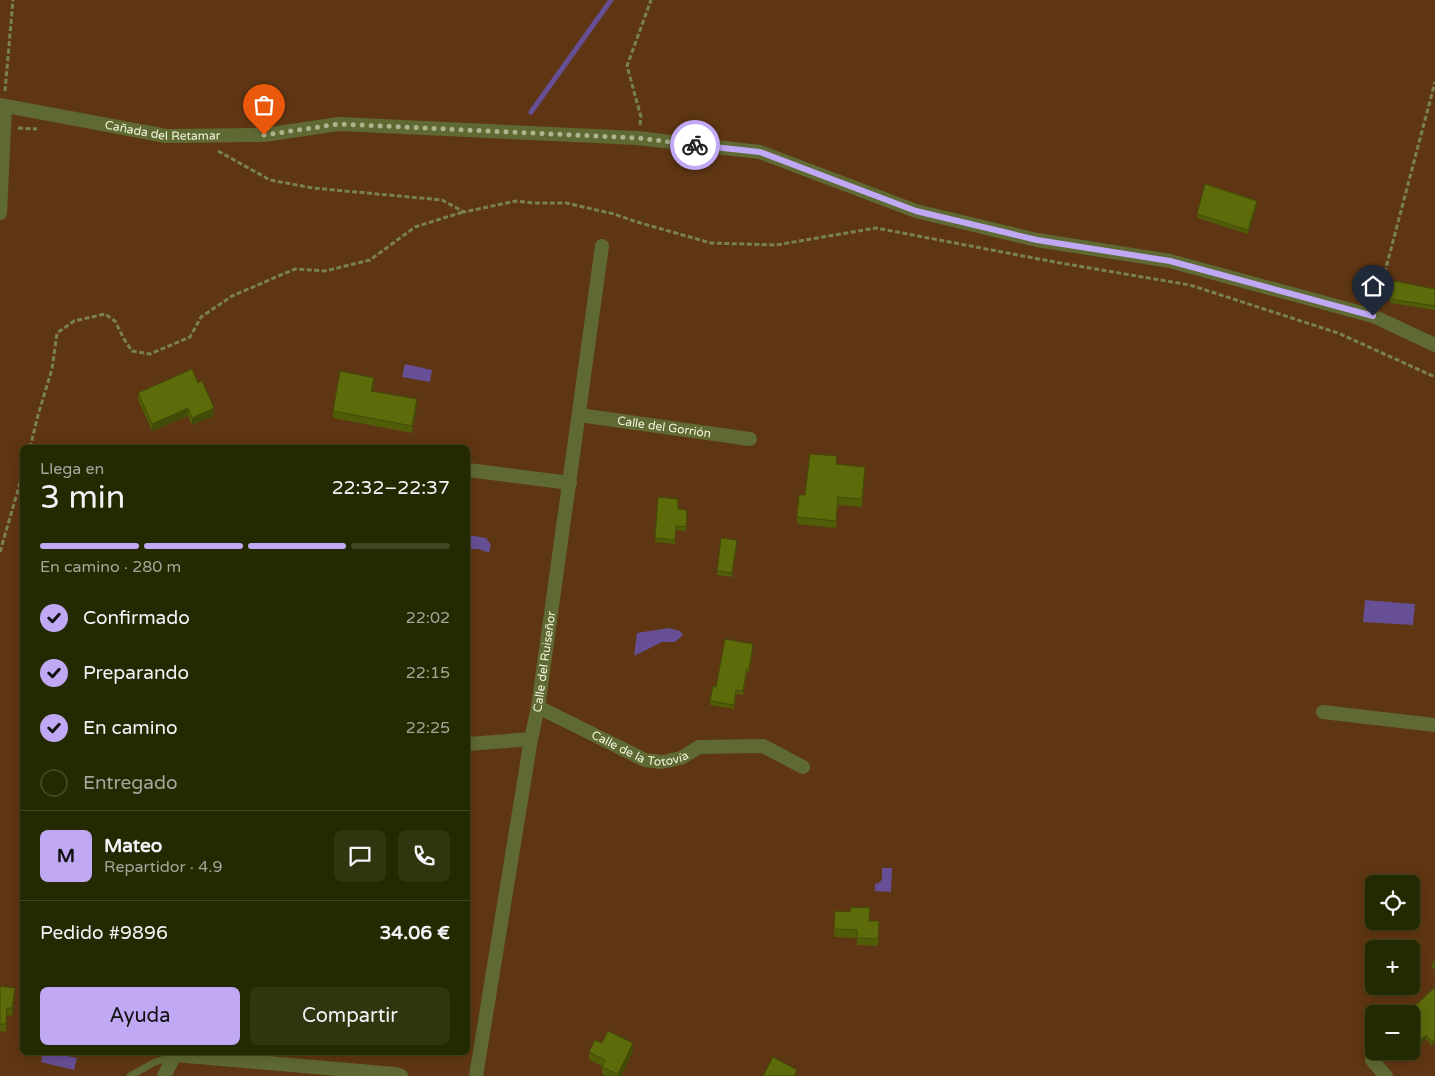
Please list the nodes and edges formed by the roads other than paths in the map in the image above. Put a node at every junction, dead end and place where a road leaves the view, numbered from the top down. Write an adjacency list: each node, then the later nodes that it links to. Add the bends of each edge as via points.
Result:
1 (2, 106): 2 (street); 4 (street, Cañada del Retamar, via 166,136 264,135 339,124 638,138 760,152 916,211 1037,240 1170,261 1373,316)
2 (0, 213)
3 (602, 246): 5 (street, Calle del Ruiseñor)
4 (1435, 345)
5 (578, 415): 6 (street, Calle del Gorrión); 8 (street, Calle del Ruiseñor)
6 (750, 439)
7 (470, 470): 8 (street)
8 (570, 483): 9 (street, Calle del Ruiseñor)
9 (538, 707): 12 (street, Calle del Ruiseñor); 14 (street, Calle de la Totovía, via 645,760 662,762 681,758 699,747 762,746)
10 (1323, 712): 11 (street)
11 (1435, 725)
12 (531, 740): 13 (street); 20 (street, Calle del Ruiseñor)
13 (470, 744)
14 (803, 767)
15 (175, 1055): 17 (lane, via 153,1062); 18 (street); 19 (street)
16 (1372, 1060): 21 (street)
17 (130, 1076)
18 (164, 1076)
19 (401, 1076)
20 (476, 1076)
21 (1386, 1076)

